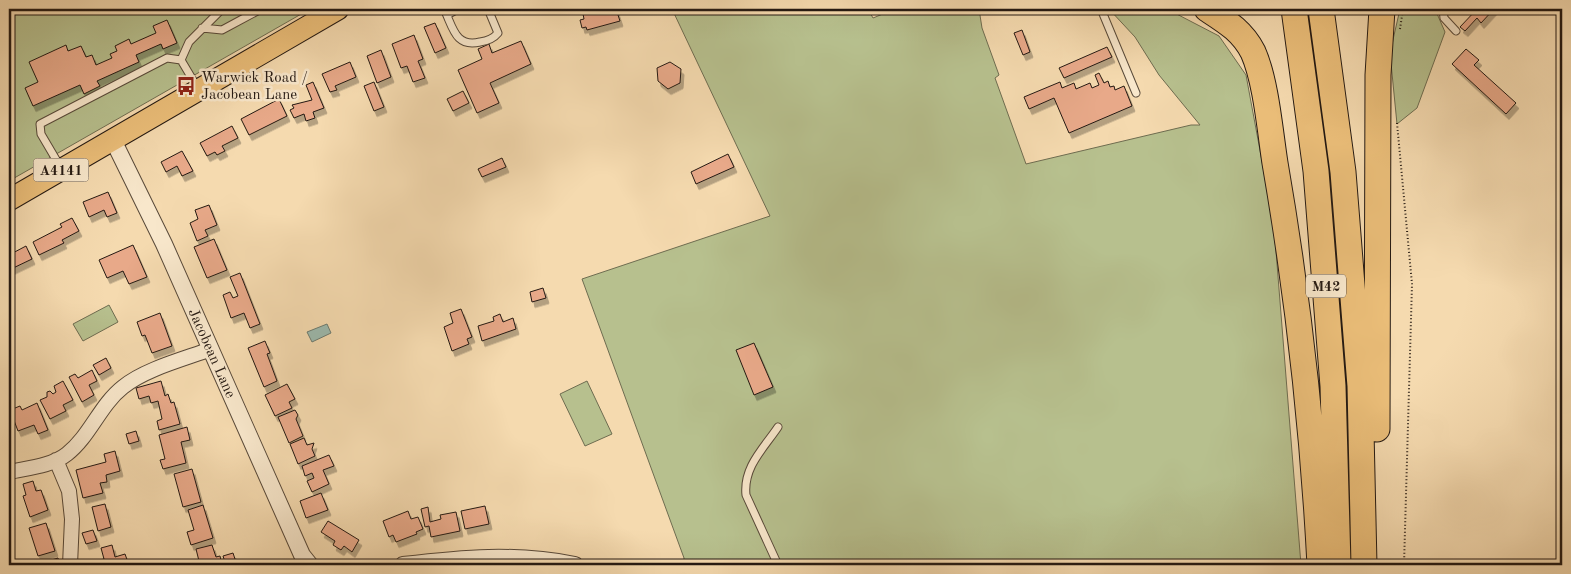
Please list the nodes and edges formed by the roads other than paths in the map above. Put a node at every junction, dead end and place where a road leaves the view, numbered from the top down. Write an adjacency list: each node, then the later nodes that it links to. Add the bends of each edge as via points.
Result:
1 (222, 9): 13 (lane)
2 (261, 9): 13 (lane, via 222,30)
3 (338, 9): 16 (main road, A4141)
4 (458, 9): 12 (lane)
5 (488, 9): 12 (lane, via 498,33 483,42 470,44 459,40)
6 (1101, 9): 17 (lane)
7 (1207, 9): 30 (highway, via 1244,36 1260,76 1280,192 1306,382)
8 (1294, 9): 31 (highway, M42, via 1317,181 1334,386)
9 (1321, 9): 32 (highway, M42, via 1343,172 1358,357)
10 (1382, 9): 33 (highway, via 1378,76)
11 (1442, 9): 14 (lane, via 1444,18)
12 (445, 12)
13 (202, 28): 15 (lane, via 189,42)
14 (1456, 32)
15 (181, 60): 16 (lane); 19 (lane, via 168,58 40,124 41,134)
16 (199, 90): 18 (main road, A4141)
17 (1136, 93)
18 (113, 140): 19 (main road, A4141); 21 (street, Jacobean Lane)
19 (62, 170): 20 (main road, A4141)
20 (9, 200)
21 (211, 349): 23 (street, via 136,378 124,386 110,398 67,454); 26 (street, Jacobean Lane, via 302,555)
22 (778, 427): 29 (lane, via 751,464 745,485 746,494)
23 (56, 460): 24 (street); 25 (street, via 69,492 72,519)
24 (9, 472)
25 (70, 565)
26 (310, 565)
27 (403, 565): 28 (street, via 474,557 540,558)
28 (574, 565)
29 (778, 565)
30 (1320, 565)
31 (1338, 565)
32 (1364, 565)
33 (1378, 565)

